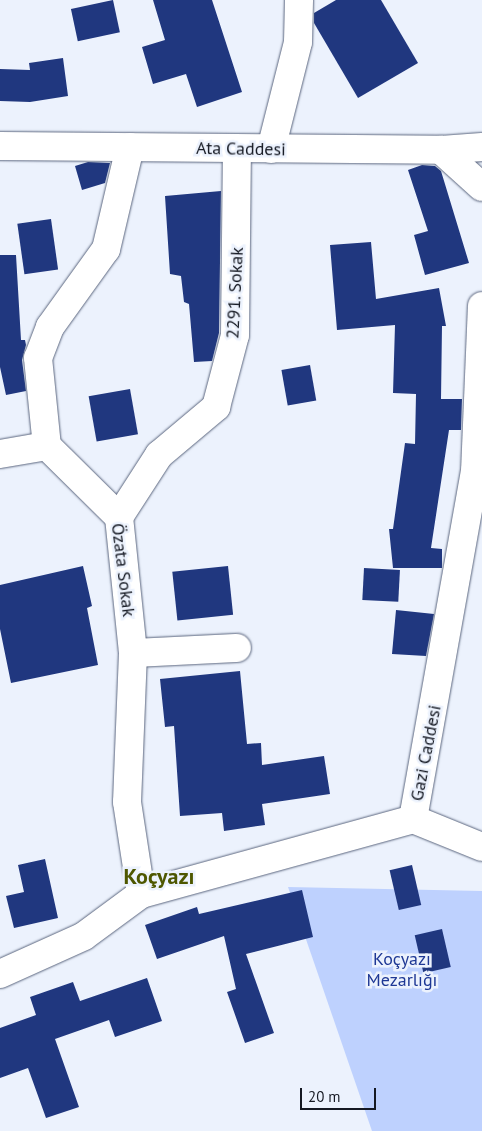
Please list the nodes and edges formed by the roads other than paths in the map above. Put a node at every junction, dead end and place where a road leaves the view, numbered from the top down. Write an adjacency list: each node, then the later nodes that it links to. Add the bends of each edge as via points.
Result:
1 (299, 0): 6 (street, via 298,42)
2 (0, 146): 3 (street, Ata Caddesi)
3 (130, 147): 5 (street, Ata Caddesi); 10 (street, via 106,249 50,327 38,358)
4 (482, 147): 7 (street, Ata Caddesi)
5 (237, 149): 6 (street, Ata Caddesi); 12 (street, 2291. Sokak, via 235,335 216,408 159,456)
6 (271, 149): 7 (street, Ata Caddesi)
7 (441, 150): 8 (street)
8 (482, 187)
9 (482, 306): 15 (street, Gazi Caddesi, via 476,472)
10 (47, 446): 11 (street); 12 (street, Özata Sokak)
11 (0, 454)
12 (119, 518): 14 (street, Özata Sokak)
13 (237, 648): 14 (street)
14 (133, 653): 17 (street, Özata Sokak, via 127,802)
15 (413, 819): 16 (street); 17 (street, Gazi Caddesi)
16 (482, 847)
17 (141, 894): 18 (street, Gazi Caddesi, via 84,936)
18 (0, 974)

